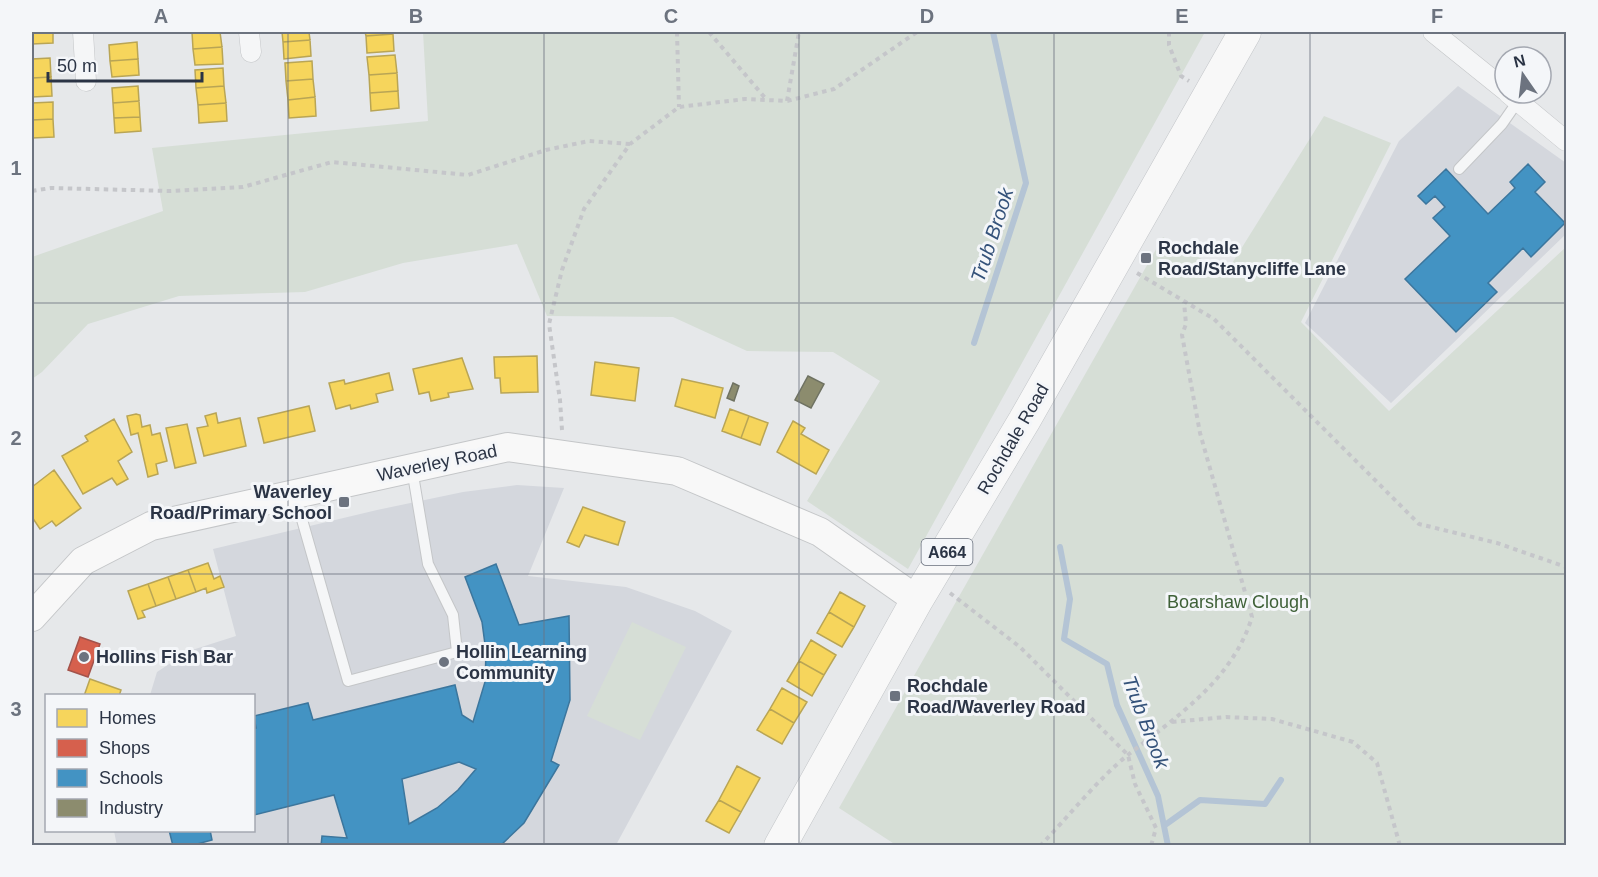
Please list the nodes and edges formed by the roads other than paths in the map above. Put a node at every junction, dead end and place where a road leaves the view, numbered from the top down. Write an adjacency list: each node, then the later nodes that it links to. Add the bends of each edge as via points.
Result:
1 (83, 32): 6 (street)
2 (249, 32): 5 (street)
3 (1245, 32): 14 (main road, Rochdale Road / A664)
4 (1433, 32): 7 (street)
5 (251, 52)
6 (86, 81)
7 (1493, 81)
8 (1507, 105): 11 (lane, via 1502,124)
9 (1522, 105): 10 (street)
10 (1566, 141)
11 (1459, 169)
12 (412, 468): 13 (street, Waverley Road); 13 (lane, via 428,564 453,615 457,652 348,681); 14 (street, Waverley Road, via 508,447 677,471 819,532)
13 (295, 494): 15 (street, Waverley Road, via 151,526 84,561)
14 (925, 589): 16 (main road, Rochdale Road / A664)
15 (32, 616)
16 (780, 846)

